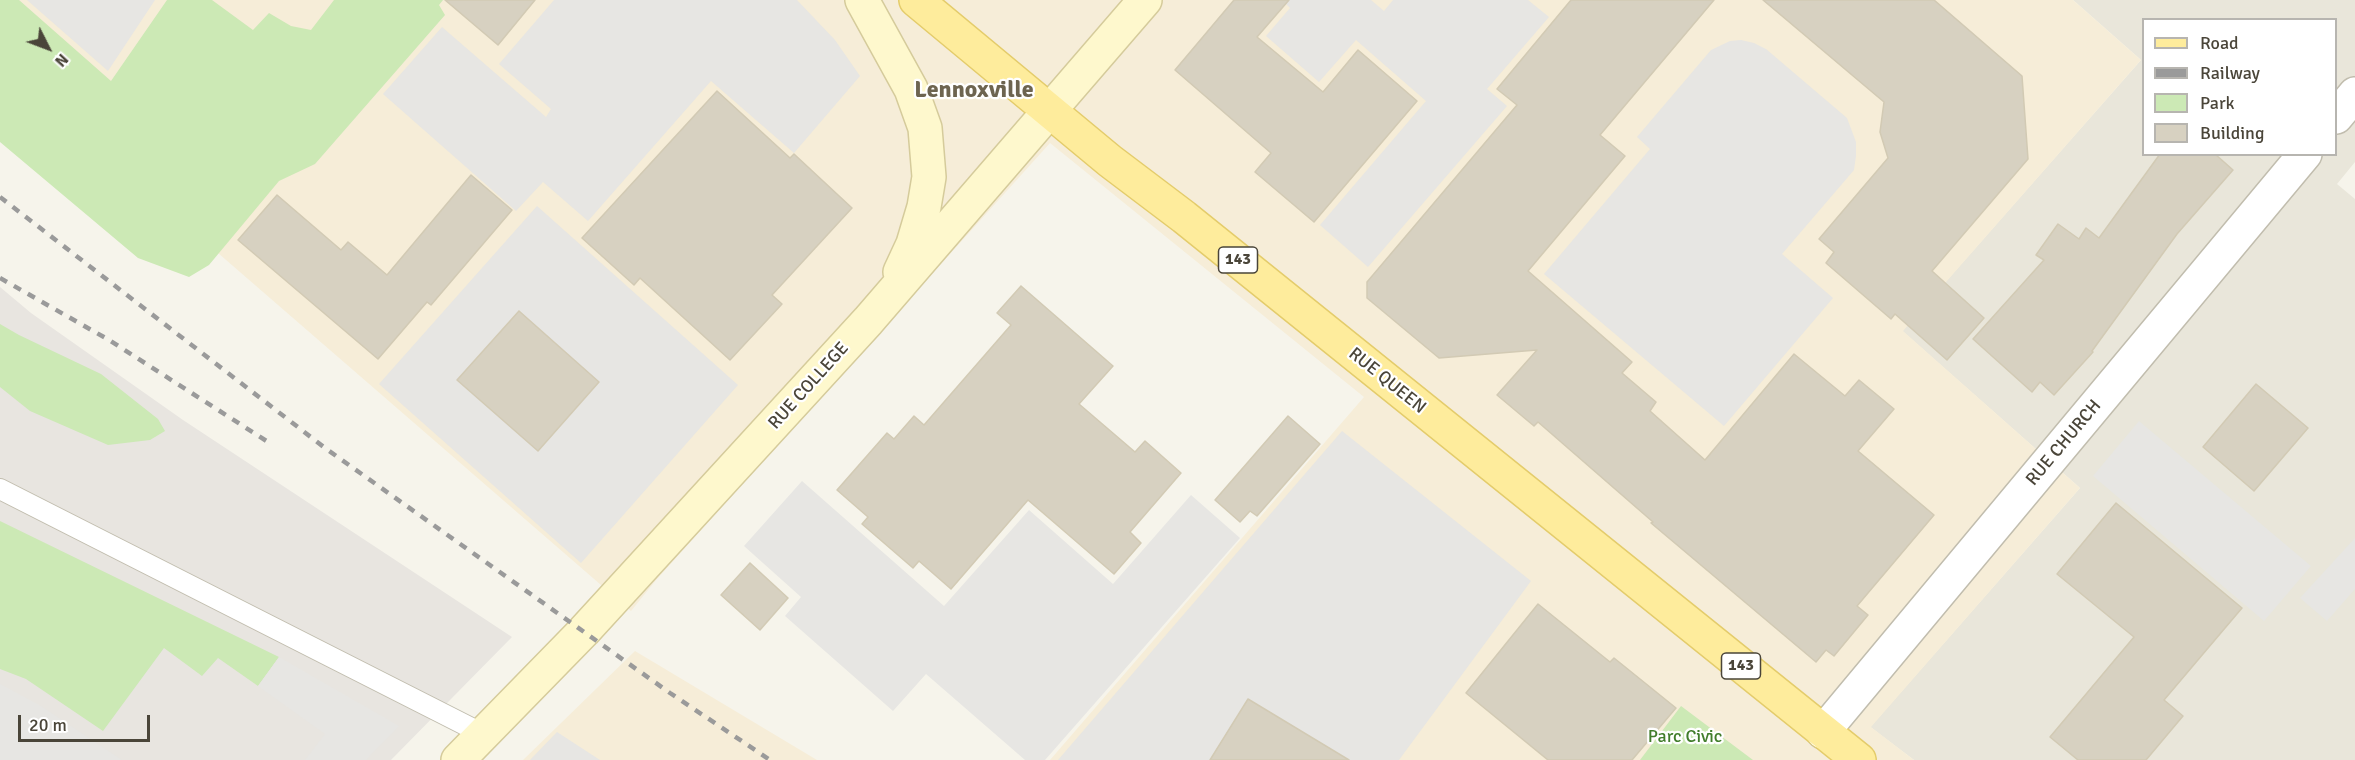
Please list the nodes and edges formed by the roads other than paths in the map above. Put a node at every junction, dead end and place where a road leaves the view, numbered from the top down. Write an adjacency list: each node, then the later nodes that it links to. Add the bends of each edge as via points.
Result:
1 (862, 0): 8 (main road, via 911,89 925,128 929,177 913,244)
2 (916, 0): 5 (main road, RUE QUEEN / 143)
3 (1145, 0): 5 (main road, RUE COLLEGE)
4 (2355, 94): 6 (street)
5 (1048, 110): 8 (main road, RUE COLLEGE); 10 (main road, RUE QUEEN / 143)
6 (2337, 116)
7 (2303, 156): 10 (street, RUE CHURCH)
8 (886, 301): 11 (main road, RUE COLLEGE, via 584,631)
9 (0, 489): 11 (lane)
10 (1823, 732): 13 (main road, RUE QUEEN / 143)
11 (483, 734): 12 (main road, RUE COLLEGE)
12 (458, 760)
13 (1859, 760)

